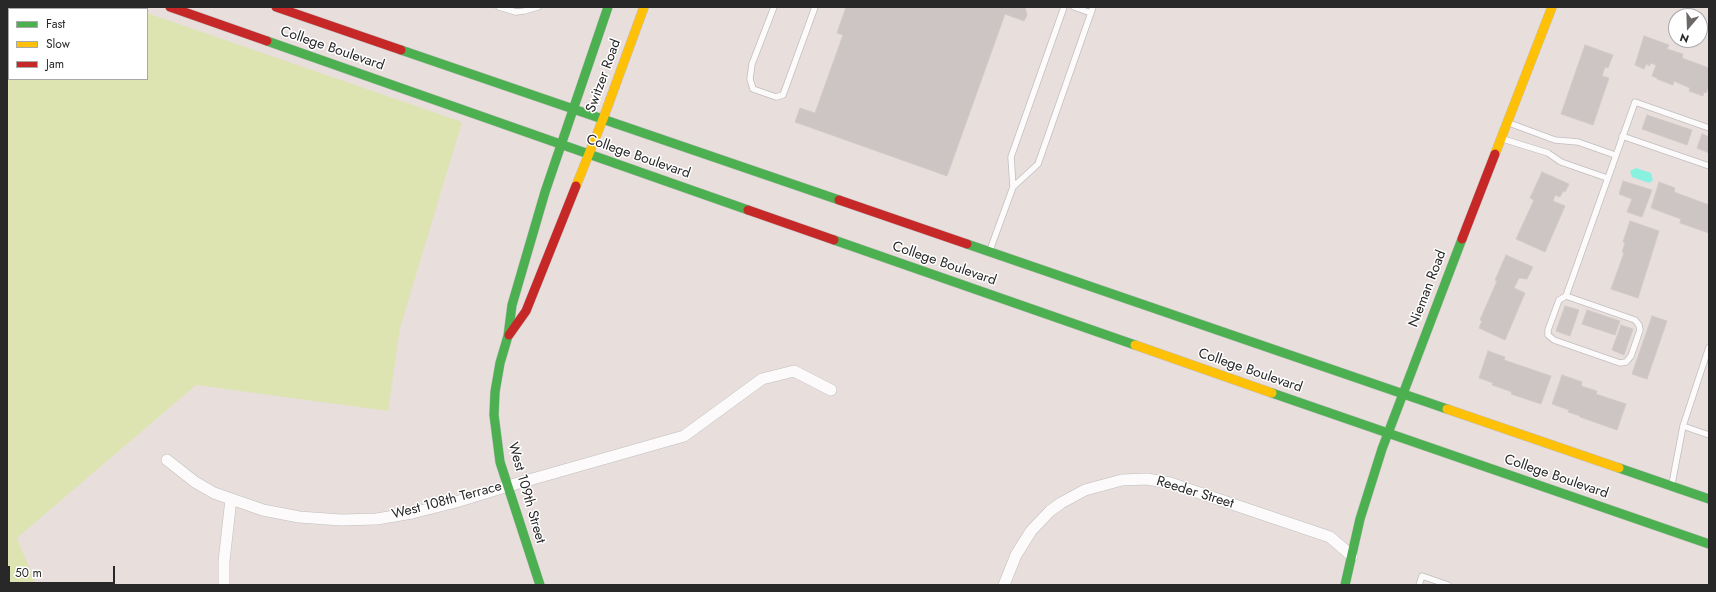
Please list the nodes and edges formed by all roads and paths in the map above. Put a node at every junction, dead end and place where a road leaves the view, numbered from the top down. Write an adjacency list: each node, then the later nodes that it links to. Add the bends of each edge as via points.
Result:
1 (170, 7): 19 (main road, College Boulevard)
2 (276, 7): 13 (main road, College Boulevard)
3 (499, 7): 4 (lane, via 524,12)
4 (538, 7)
5 (608, 7): 13 (main road, Switzer Road)
6 (644, 7): 14 (main road, Switzer Road)
7 (774, 7): 8 (lane, via 752,64 750,79 753,89 776,97 783,95)
8 (815, 7)
9 (1064, 7): 24 (lane, via 1011,157)
10 (1074, 7): 12 (lane)
11 (1552, 7): 15 (main road, Nieman Road)
12 (1092, 10): 24 (lane, via 1038,164)
13 (573, 109): 14 (main road, College Boulevard); 19 (main road, Switzer Road)
14 (603, 119): 20 (main road, Switzer Road); 26 (main road, College Boulevard)
15 (1507, 122): 18 (main road, Nieman Road); 21 (lane, via 1555,140 1578,142)
16 (1709, 128): 17 (lane, via 1635,102)
17 (1622, 136): 21 (lane); 22 (lane)
18 (1501, 138): 23 (lane, via 1548,153 1561,162); 32 (main road, Nieman Road)
19 (561, 145): 20 (main road, College Boulevard); 25 (main road, West 109th Street)
20 (589, 155): 25 (main road, West 109th Street); 34 (main road, College Boulevard)
21 (1615, 155): 23 (lane)
22 (1709, 166)
23 (1607, 178): 27 (lane)
24 (1013, 187): 26 (lane)
25 (544, 237): 28 (main road, West 109th Street, via 512,305); 28 (main road, West 109th Street, via 526,311)
26 (989, 252): 32 (main road, College Boulevard)
27 (1566, 296): 27 (lane, via 1635,320 1639,324 1638,337 1626,362 1620,363 1554,340 1548,335 1559,300)
28 (508, 336): 37 (main road, West 109th Street, via 500,363 494,415 497,446)
29 (1709, 347): 30 (lane)
30 (1706, 363): 33 (lane)
31 (832, 390): 37 (street, West 108th Terrace, via 794,371 762,379 684,436)
32 (1402, 394): 34 (main road, Nieman Road); 38 (main road, College Boulevard)
33 (1683, 426): 35 (lane); 38 (lane)
34 (1388, 434): 41 (main road, College Boulevard); 42 (main road, Nieman Road, via 1360,519)
35 (1709, 435)
36 (167, 460): 39 (street, West 108th Terrace, via 195,482)
37 (508, 486): 39 (street, West 108th Terrace, via 412,513 370,519 299,517 263,510); 44 (main road, West 109th Street)
38 (1672, 486): 40 (main road, College Boulevard)
39 (231, 499): 43 (street)
40 (1709, 499)
41 (1709, 544)
42 (1352, 556): 45 (street, Reeder Street, via 1330,537 1170,483 1147,479 1122,480 1085,490 1050,511 1031,531 1016,555); 46 (main road, Nieman Road)
43 (224, 585)
44 (540, 585)
45 (1004, 585)
46 (1345, 585)
47 (1419, 585): 48 (lane, via 1422,576)
48 (1448, 585)

